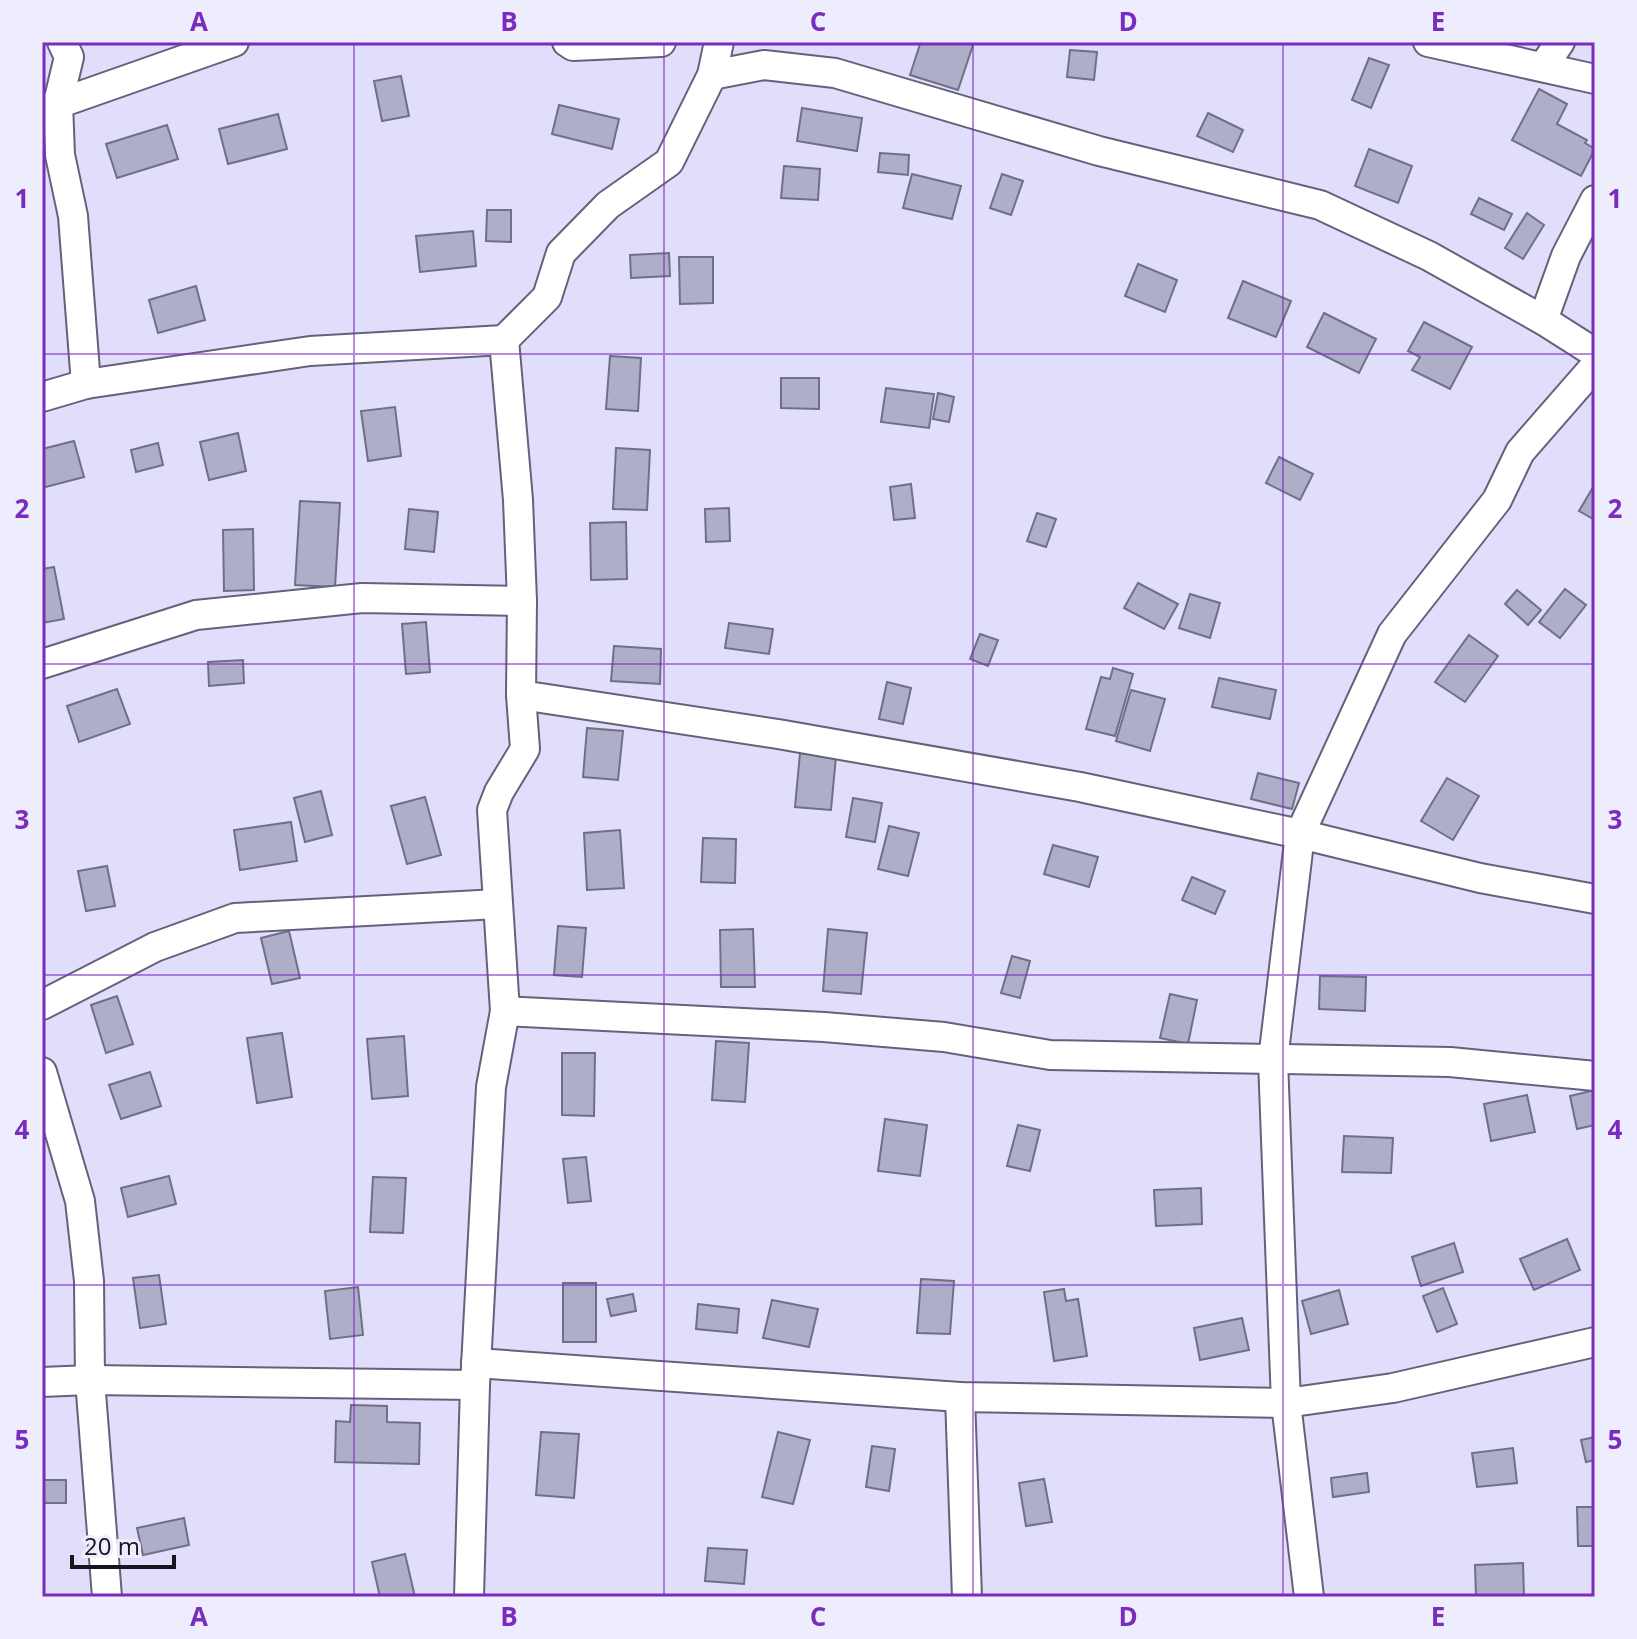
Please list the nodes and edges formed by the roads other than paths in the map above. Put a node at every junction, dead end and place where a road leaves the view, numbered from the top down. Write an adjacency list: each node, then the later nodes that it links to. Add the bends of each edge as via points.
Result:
1 (62, 42): 11 (street, via 69,57)
2 (234, 42): 11 (street)
3 (567, 42): 4 (street)
4 (661, 42)
5 (719, 42): 9 (street)
6 (1428, 42): 8 (street)
7 (1560, 42): 8 (street)
8 (1543, 67): 10 (street)
9 (712, 75): 13 (street, via 764,65 835,73 1099,151 1320,205 1429,256); 14 (street, via 669,162 608,205 561,253 547,297)
10 (1595, 79)
11 (50, 106): 17 (street, via 73,216)
12 (1595, 200): 13 (street, via 1566,256)
13 (1543, 320): 15 (street)
14 (504, 340): 17 (street, via 310,351); 19 (street)
15 (1595, 353)
16 (1595, 366): 22 (street, via 1520,452 1497,500 1392,634)
17 (86, 384): 18 (street)
18 (42, 397)
19 (522, 601): 20 (street, via 362,598 196,615); 21 (street)
20 (42, 664)
21 (521, 695): 22 (street, via 1065,784); 24 (street, via 525,749 492,810)
22 (1300, 834): 23 (street, via 1480,878); 27 (street)
23 (1595, 899)
24 (498, 904): 25 (street, via 235,918 155,947); 26 (street)
25 (42, 1005)
26 (505, 1011): 27 (street, via 839,1028 944,1037 1050,1055); 31 (street, via 491,1087)
27 (1273, 1060): 29 (street, via 1450,1062); 35 (street)
28 (42, 1072): 32 (street, via 80,1201 89,1281)
29 (1595, 1076)
30 (1595, 1342): 35 (street, via 1393,1388)
31 (475, 1374): 32 (street); 34 (street); 37 (street)
32 (90, 1380): 33 (street); 36 (street)
33 (42, 1382)
34 (960, 1397): 35 (street); 38 (street)
35 (1286, 1403): 39 (street)
36 (107, 1597)
37 (469, 1597)
38 (967, 1597)
39 (1309, 1597)

